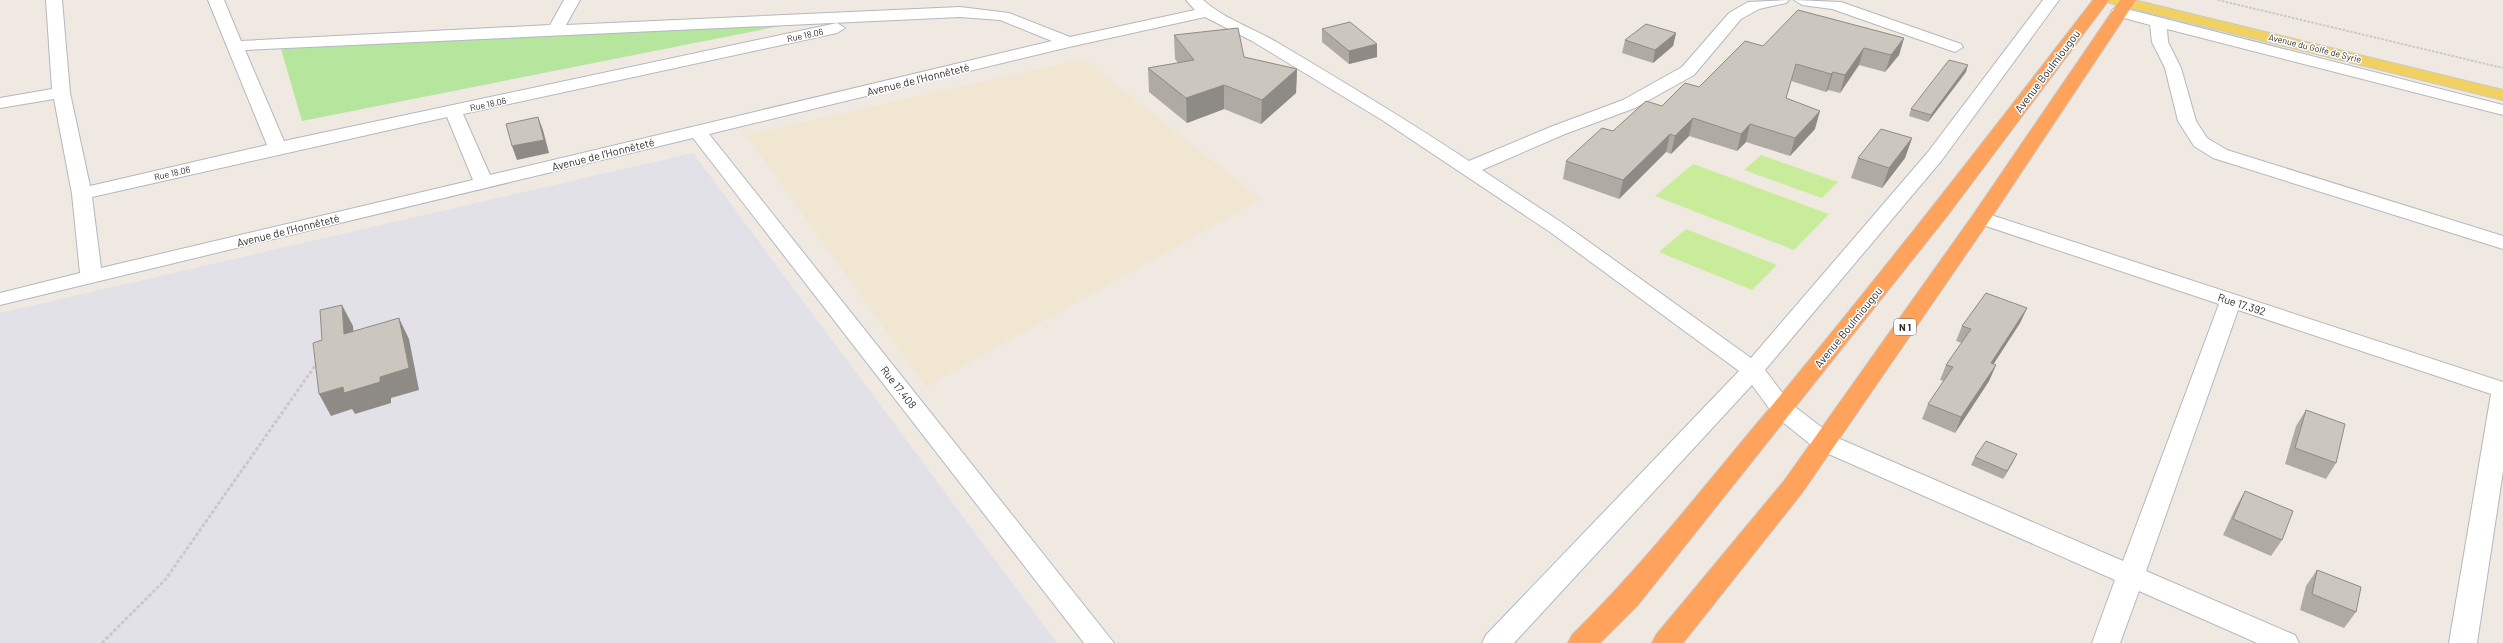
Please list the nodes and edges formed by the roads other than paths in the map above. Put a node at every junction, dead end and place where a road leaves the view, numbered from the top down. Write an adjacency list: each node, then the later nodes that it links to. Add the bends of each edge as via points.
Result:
1 (54, 0): 19 (street)
2 (216, 0): 15 (street)
3 (572, 0): 13 (street)
4 (1781, 0): 26 (street, via 1754,5 1736,16 1688,71 1629,104 1516,147)
5 (1802, 0): 16 (street, via 1835,6)
6 (2051, 0): 34 (street, via 1935,156)
7 (2101, 0): 36 (highway, Avenue Boulmiougou, via 1941,211)
8 (2157, 0): 17 (main road, Avenue du Golfe de Syrie)
9 (2122, 4): 12 (street); 17 (main road, Avenue du Golfe de Syrie); 29 (highway, N 1)
10 (1200, 6): 14 (street, Avenue de l'Honnêteté); 26 (street, via 1381,112)
11 (895, 15): 13 (street); 14 (street, via 981,12 1003,16); 23 (street, Rue 18.06)
12 (2158, 22): 22 (street); 30 (street, via 2160,42 2173,68 2187,121 2200,142 2220,154)
13 (555, 30): 15 (street)
14 (1069, 42): 24 (street, Avenue de l'Honnêteté)
15 (236, 46): 25 (street)
16 (1955, 47)
17 (2421, 70): 18 (main road, Avenue du Golfe de Syrie); 20 (main road, Avenue du Golfe de Syrie)
18 (2503, 84)
19 (61, 93): 21 (street); 28 (street)
20 (2503, 95)
21 (0, 103)
22 (2503, 110)
23 (453, 111): 25 (street, Rue 18.06); 27 (street)
24 (698, 132): 27 (street, Avenue de l'Honnêteté); 39 (street, Rue 17.408)
25 (278, 148): 28 (street, Rue 18.06)
26 (1467, 169): 34 (street, via 1557,228)
27 (484, 183): 31 (street, Avenue de l'Honnêteté)
28 (82, 194): 31 (street)
29 (1981, 218): 33 (street, Rue 17.392); 37 (highway, N 1)
30 (2503, 243)
31 (91, 277): 32 (street, Avenue de l'Honnêteté)
32 (0, 299)
33 (2231, 300): 35 (street, Rue 17.392); 38 (street)
34 (1753, 370): 36 (street); 40 (street)
35 (2503, 391): 45 (street)
36 (1782, 409): 37 (street); 41 (highway, Avenue Boulmiougou, via 1628,597)
37 (1824, 442): 38 (street); 42 (highway, N 1, via 1793,487)
38 (2131, 575): 43 (street); 44 (street)
39 (1100, 643)
40 (1496, 643)
41 (1582, 643)
42 (1666, 643)
43 (2106, 643)
44 (2285, 643)
45 (2463, 643)

